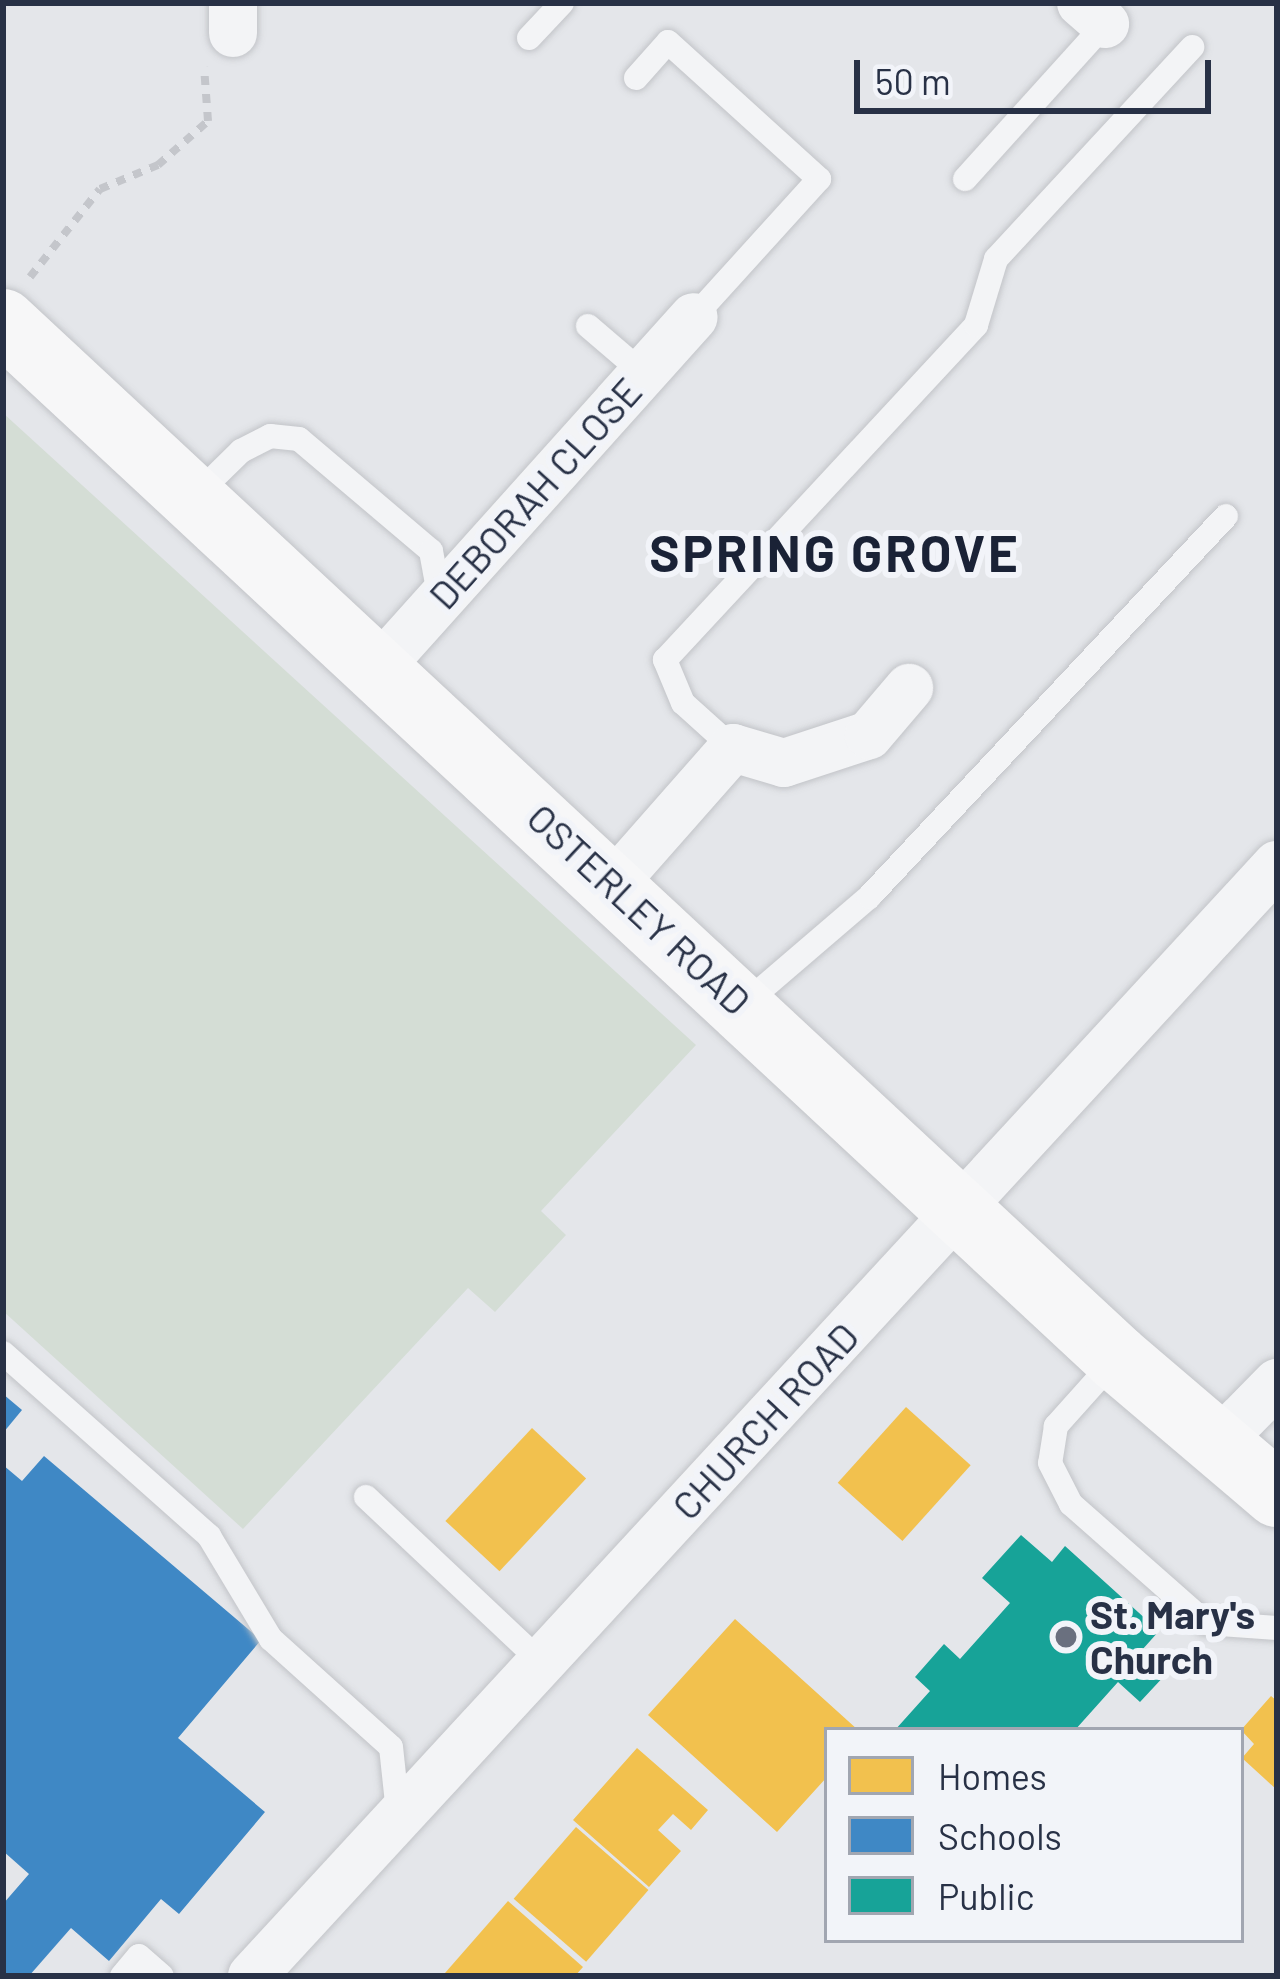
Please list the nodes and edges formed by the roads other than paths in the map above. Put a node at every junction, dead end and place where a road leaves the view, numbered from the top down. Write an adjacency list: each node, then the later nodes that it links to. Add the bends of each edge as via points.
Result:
1 (562, 3): 3 (lane)
2 (1093, 10): 6 (lane)
3 (529, 38)
4 (1192, 47): 16 (lane, via 996,259 976,325 665,660 683,704)
5 (636, 78): 8 (lane, via 668,42 819,179)
6 (964, 179)
7 (10, 308): 11 (street, OSTERLEY ROAD)
8 (694, 316): 10 (street, DEBORAH CLOSE)
9 (588, 326): 10 (lane)
10 (643, 373): 13 (street, DEBORAH CLOSE)
11 (192, 498): 13 (lane, via 241,451 270,436 299,439 431,551); 14 (street, OSTERLEY ROAD)
12 (1226, 516): 19 (lane, via 869,897)
13 (440, 599): 14 (street, DEBORAH CLOSE)
14 (377, 670): 18 (street, OSTERLEY ROAD)
15 (908, 688): 16 (street, via 869,735 784,763)
16 (733, 748): 18 (street)
17 (1277, 865): 20 (street, CHURCH ROAD)
18 (614, 883): 19 (street, OSTERLEY ROAD)
19 (743, 1005): 20 (street, OSTERLEY ROAD)
20 (962, 1212): 22 (street, OSTERLEY ROAD); 28 (street, CHURCH ROAD)
21 (3, 1353): 29 (lane, via 209,1536 271,1639 392,1747)
22 (1117, 1358): 24 (street, OSTERLEY ROAD); 27 (lane, via 1056,1426 1050,1463 1071,1504 1205,1623)
23 (1277, 1383): 24 (street)
24 (1219, 1442): 25 (street, OSTERLEY ROAD)
25 (1277, 1494)
26 (366, 1497): 28 (lane)
27 (1277, 1628)
28 (540, 1661): 29 (street, CHURCH ROAD)
29 (398, 1811): 32 (street, CHURCH ROAD)
30 (122, 1976): 31 (lane, via 139,1956)
31 (162, 1976)
32 (252, 1976)

